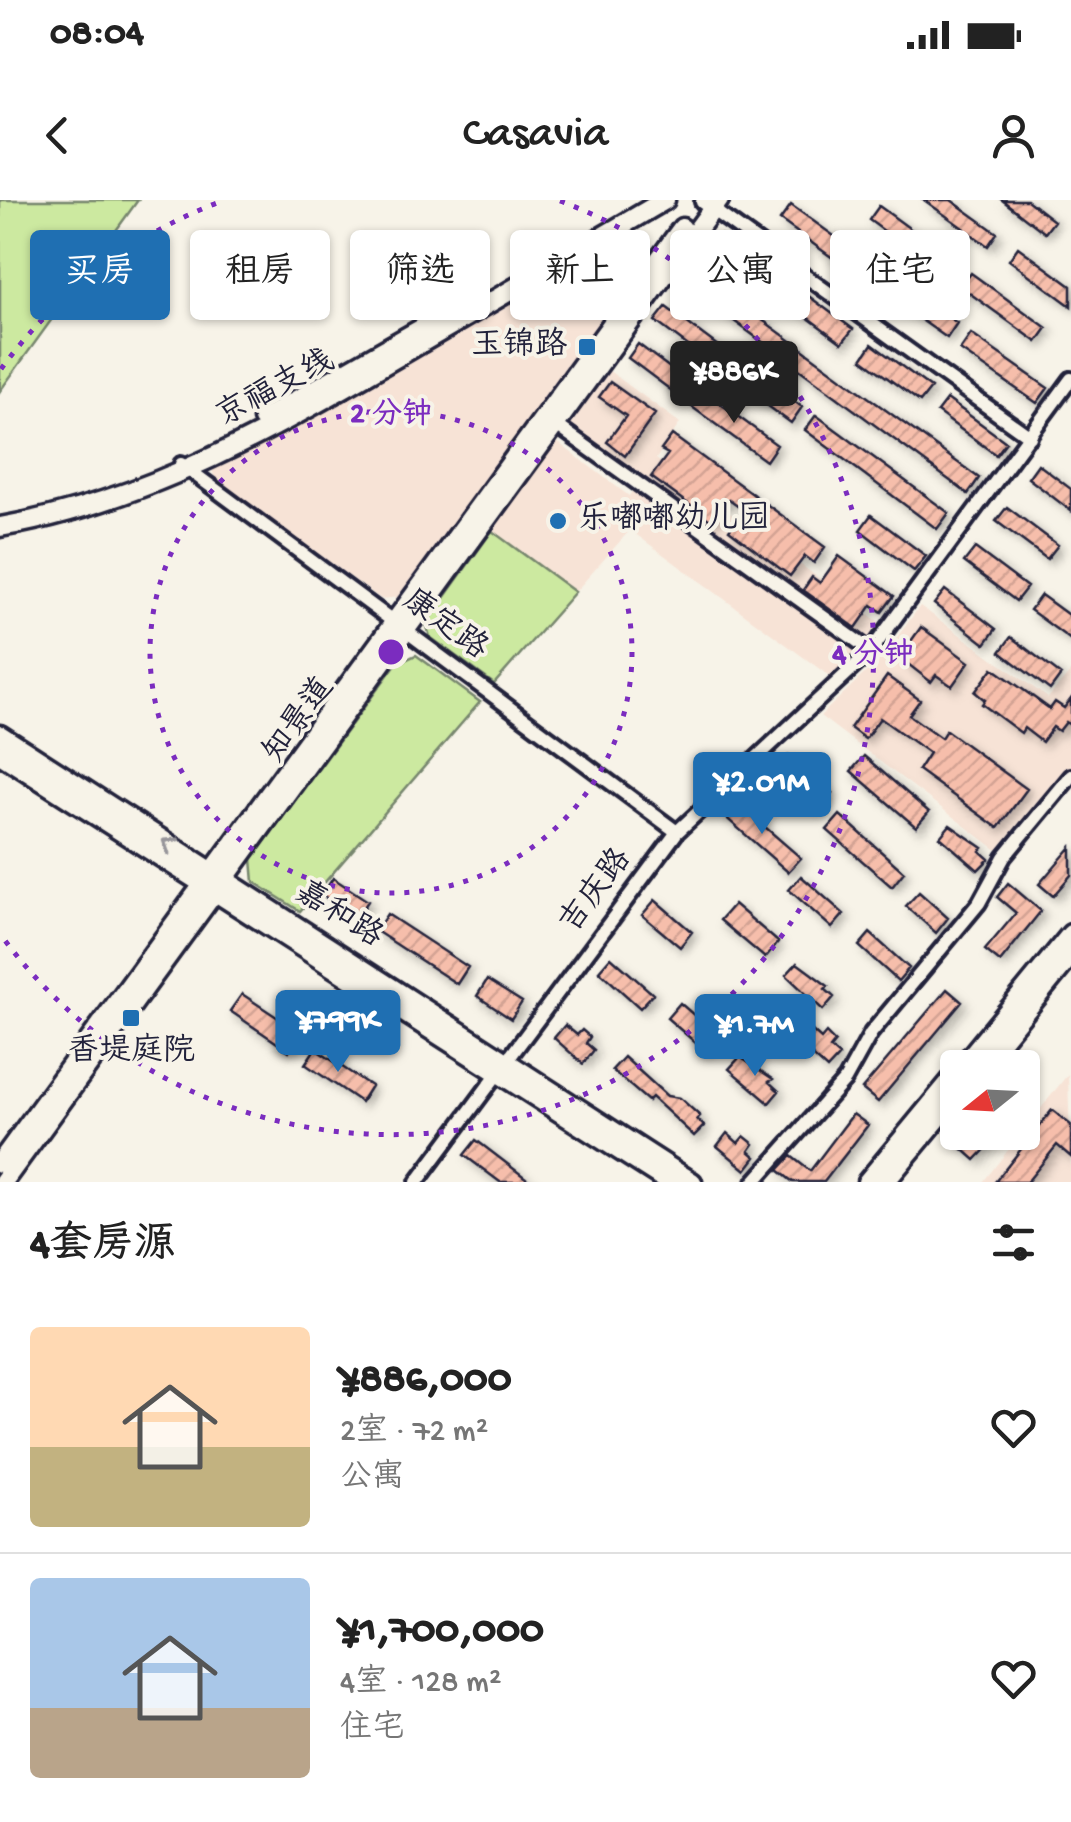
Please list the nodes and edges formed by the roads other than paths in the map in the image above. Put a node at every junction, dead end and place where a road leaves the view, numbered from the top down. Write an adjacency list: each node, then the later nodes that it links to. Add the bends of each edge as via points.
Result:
1 (644, 200): 7 (main road, 京福支线)
2 (666, 200): 7 (main road, 京福支线, via 337,392)
3 (709, 203): 5 (main road, 知景道); 6 (street)
4 (1071, 379): 6 (street, 吉庆路)
5 (549, 420): 10 (main road, 知景道); 11 (street)
6 (1030, 437): 11 (street, 吉庆路)
7 (184, 466): 8 (main road, 京福支线); 9 (main road, 京福支线, via 84,508); 10 (street, 康定路)
8 (0, 516)
9 (0, 527)
10 (398, 626): 15 (street, 康定路); 16 (main road, 知景道)
11 (871, 651): 15 (street, 吉庆路)
12 (0, 735): 16 (main road, 嘉和路, one-way to 12)
13 (0, 754): 16 (main road, 嘉和路)
14 (1071, 776): 29 (street, via 872,1033 845,1080)
15 (677, 832): 21 (street, 吉庆路)
16 (213, 882): 21 (main road, 嘉和路); 24 (main road, 知景道); 25 (main road, 知景道)
17 (1071, 934): 19 (main road)
18 (1071, 955): 20 (main road)
19 (975, 1050)
20 (994, 1050)
21 (502, 1064): 26 (street, 吉庆路); 27 (main road, 嘉和路); 28 (main road, 嘉和路)
22 (940, 1093): 30 (main road)
23 (940, 1116): 31 (main road)
24 (0, 1163)
25 (3, 1182)
26 (417, 1182)
27 (669, 1182)
28 (692, 1182)
29 (754, 1182)
30 (868, 1182)
31 (885, 1182)

